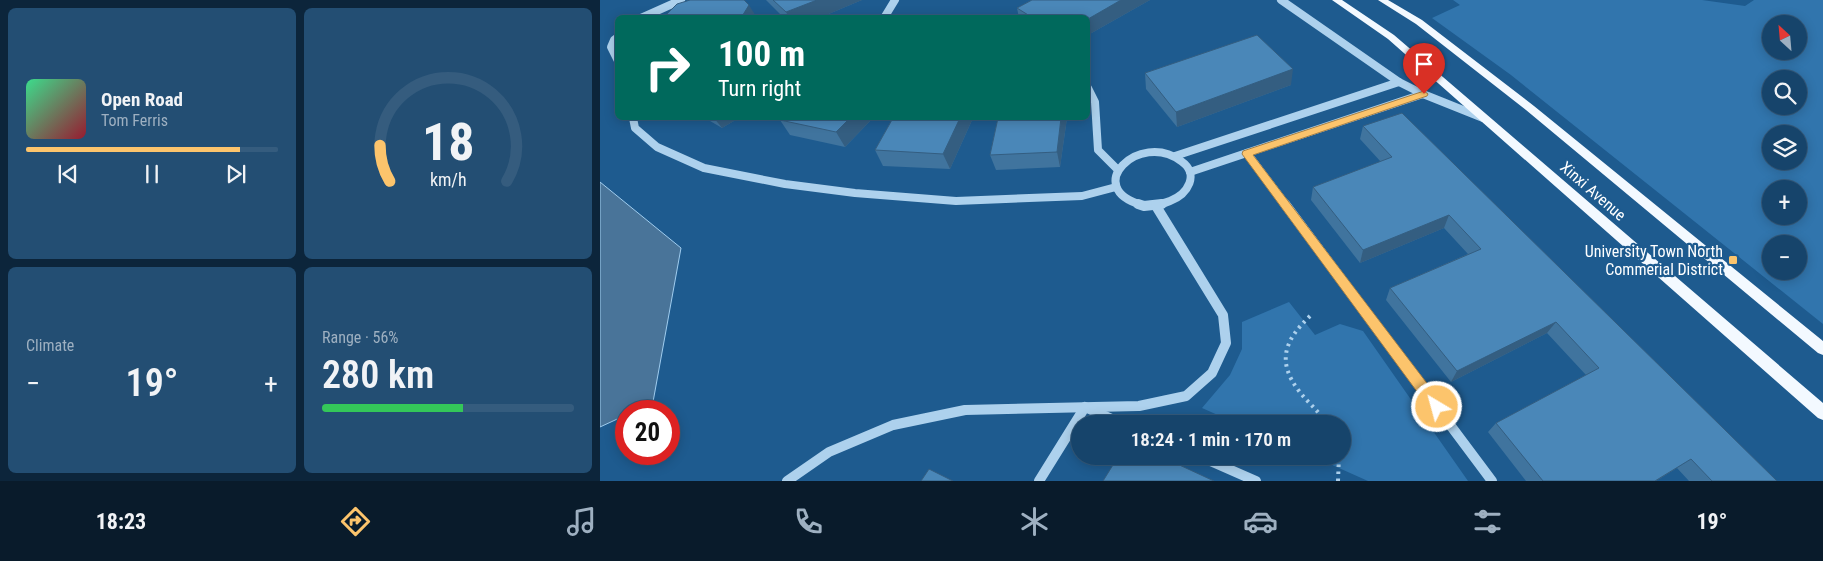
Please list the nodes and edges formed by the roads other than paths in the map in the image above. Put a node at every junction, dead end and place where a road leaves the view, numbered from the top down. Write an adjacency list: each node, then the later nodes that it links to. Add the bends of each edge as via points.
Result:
1 (681, 0): 6 (lane)
2 (894, 0): 7 (lane)
3 (1281, 0): 10 (lane)
4 (1336, 0): 13 (main road, Xinxi Avenue, via 1391,37)
5 (1382, 0): 21 (main road, Xinxi Avenue, via 1419,22 1530,108)
6 (648, 15)
7 (886, 15)
8 (615, 39): 9 (street, via 611,48)
9 (615, 55)
10 (1399, 82): 12 (lane); 16 (street)
11 (1090, 92): 17 (street, via 1095,102 1098,150)
12 (1424, 94): 13 (street); 15 (street)
13 (1485, 119): 23 (main road, Xinxi Avenue)
14 (633, 120): 19 (street, via 635,128 657,147 704,168 855,194 956,200 1082,196)
15 (1247, 154): 18 (street); 29 (street)
16 (1175, 156): 17 (street, via 1158,151 1146,152 1123,162); 18 (street, via 1186,164)
17 (1117, 169): 19 (street, via 1114,178)
18 (1190, 172): 20 (street, via 1190,181 1183,194)
19 (1116, 188): 20 (street, via 1131,202)
20 (1156, 206): 22 (street, via 1223,315 1226,343 1212,373 1186,396 1139,406)
21 (1823, 349)
22 (1085, 407): 24 (street); 26 (street, via 965,410 893,425 829,452); 27 (street)
23 (1823, 414)
24 (1103, 415)
25 (1220, 465): 28 (street)
26 (786, 481)
27 (1039, 481)
28 (1256, 481)
29 (1492, 481)

